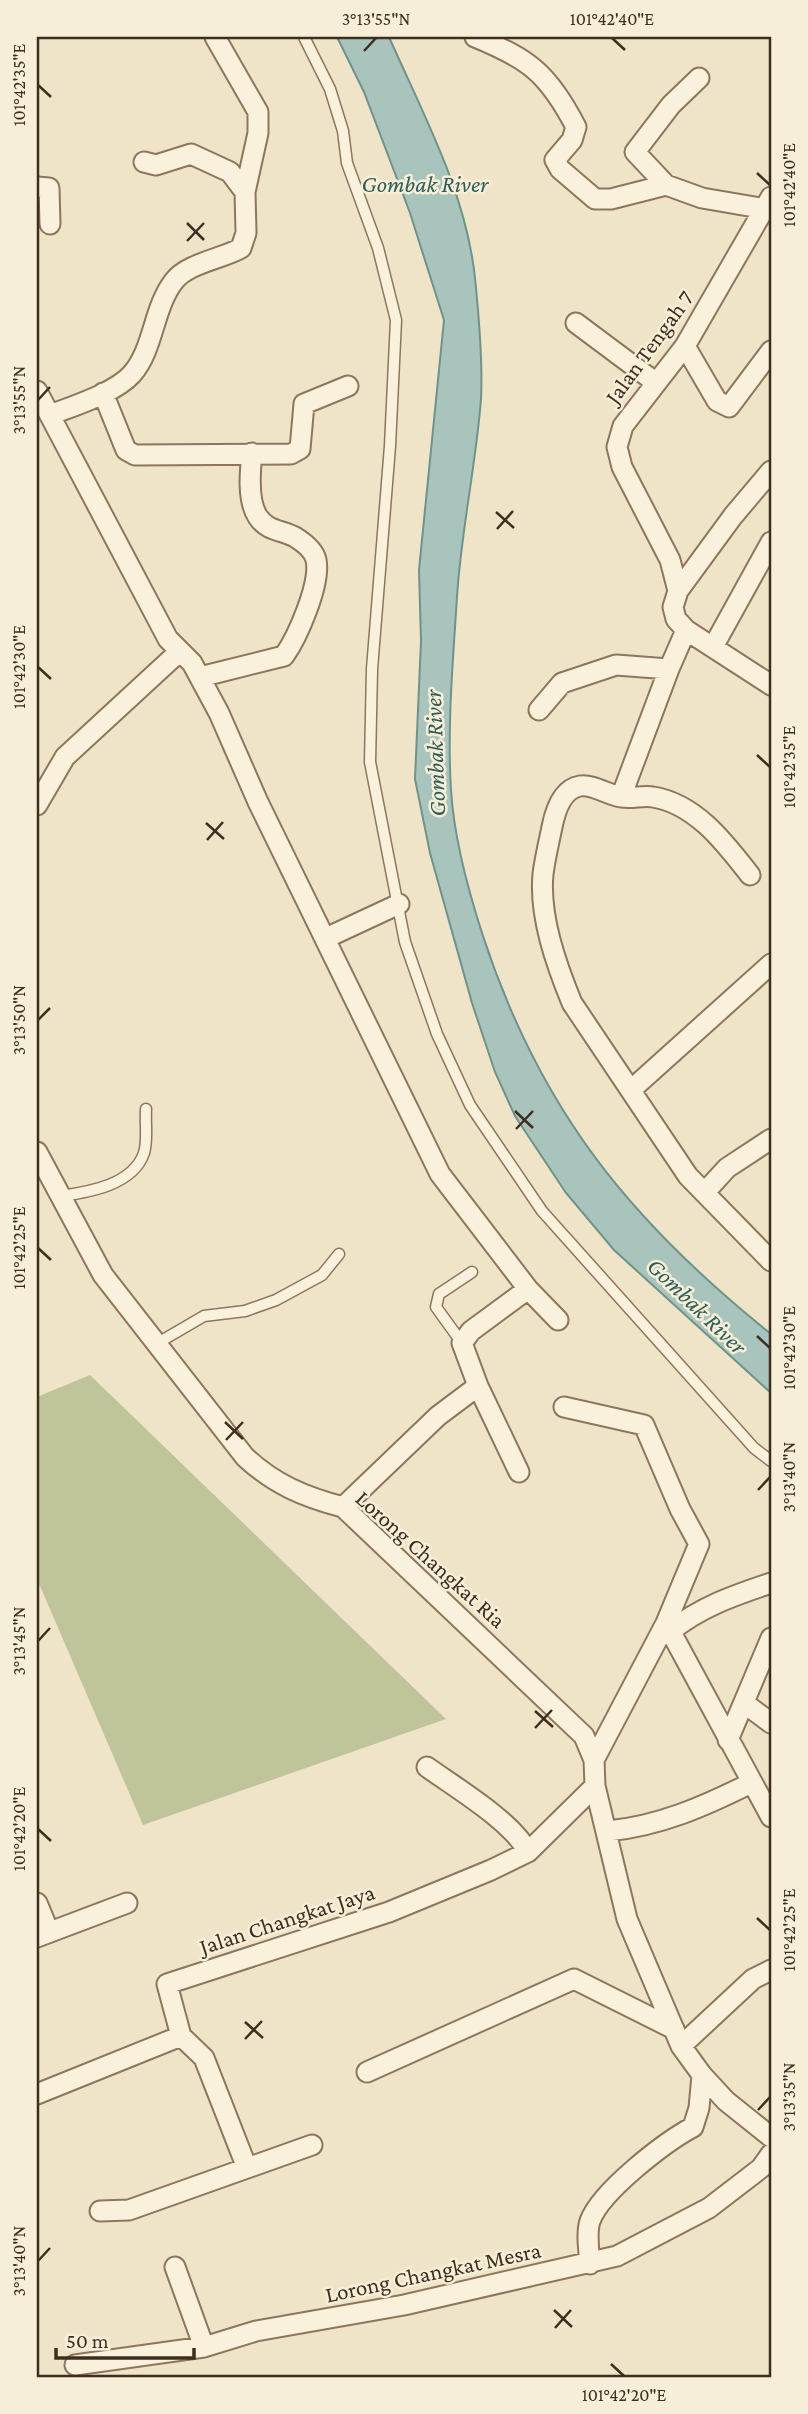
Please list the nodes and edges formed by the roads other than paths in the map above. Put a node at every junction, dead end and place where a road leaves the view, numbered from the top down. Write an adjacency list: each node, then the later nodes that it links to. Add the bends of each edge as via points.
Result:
1 (215, 37): 8 (street, via 258,112)
2 (304, 37): 33 (lane, via 330,89 347,163 378,248 396,320 370,762)
3 (475, 37): 6 (street, via 530,63 548,84 576,127 572,140 555,160 582,190 595,199 611,199)
4 (699, 78): 6 (street, via 671,105 635,152)
5 (144, 162): 8 (street, via 156,165 191,154 230,172)
6 (666, 184): 9 (street, via 702,198)
7 (37, 187): 10 (street, via 49,188)
8 (246, 192): 17 (street, via 246,233 241,248 175,280 131,375)
9 (768, 203): 12 (street, Jalan Tengah 7)
10 (50, 224)
11 (576, 323): 14 (street)
12 (685, 346): 13 (street, via 717,401 729,407); 14 (street, Jalan Tengah 7)
13 (771, 351)
14 (655, 382): 22 (street, Jalan Tengah 7, via 623,426 617,446 622,467 670,560)
15 (348, 386): 19 (street, via 304,404 300,449 291,454)
16 (37, 391): 18 (street)
17 (103, 393): 18 (street); 19 (street, via 125,450 135,455)
18 (50, 415): 25 (street, via 168,639)
19 (252, 453): 27 (street, via 257,516 270,529 308,546 316,559 316,573 298,637 284,656)
20 (771, 471): 22 (street)
21 (771, 542): 24 (street)
22 (678, 591): 23 (street, Jalan Tengah 7, via 673,607 676,619)
23 (686, 629): 24 (street); 26 (street)
24 (713, 647): 28 (street)
25 (180, 651): 27 (street); 31 (street, via 65,757)
26 (669, 669): 29 (street, via 616,665 562,683); 30 (street)
27 (201, 677): 34 (street)
28 (771, 685)
29 (539, 710)
30 (621, 797): 32 (street, via 674,803 701,820); 36 (street, via 582,785 570,790 556,809 543,876 546,918 559,973 606,1057)
31 (37, 805)
32 (750, 875)
33 (399, 904): 34 (street); 51 (lane, via 405,942 428,1008 470,1105 542,1211 754,1448)
34 (326, 938): 45 (street, via 440,1174)
35 (771, 964): 36 (street)
36 (632, 1088): 40 (street, via 662,1140)
37 (146, 1109): 41 (lane, via 145,1151 138,1164 96,1191)
38 (771, 1139): 40 (street, via 727,1168)
39 (37, 1152): 41 (street, Lorong Changkat Ria)
40 (705, 1192): 43 (street)
41 (60, 1196): 48 (street, Lorong Changkat Ria, via 103,1275)
42 (340, 1254): 48 (lane, via 322,1275 276,1300 245,1311 204,1316)
43 (771, 1261)
44 (472, 1272): 47 (lane, via 439,1294 436,1307)
45 (528, 1289): 46 (street); 47 (street, via 471,1331)
46 (558, 1320)
47 (463, 1343): 49 (street)
48 (156, 1344): 53 (street, Lorong Changkat Ria, via 223,1431 265,1476 305,1498)
49 (478, 1386): 52 (street); 53 (street, via 438,1416)
50 (564, 1407): 55 (street, via 644,1425 699,1544)
51 (771, 1461)
52 (519, 1472)
53 (343, 1507): 60 (street, Lorong Changkat Ria, via 576,1725)
54 (771, 1583): 55 (street, via 731,1596)
55 (668, 1627): 59 (street); 60 (street)
56 (771, 1637): 57 (street)
57 (744, 1703): 58 (street); 59 (street)
58 (771, 1723)
59 (728, 1740): 62 (street)
60 (594, 1760): 63 (street, Lorong Changkat Ria)
61 (427, 1767): 66 (street, via 493,1816)
62 (751, 1783): 64 (street); 65 (street, via 644,1827)
63 (595, 1786): 65 (street, Lorong Changkat Ria); 66 (street, Jalan Changkat Jaya)
64 (771, 1817)
65 (608, 1831): 72 (street, Lorong Changkat Ria, via 627,1919)
66 (528, 1852): 71 (street, Jalan Changkat Jaya, via 389,1912 167,1983)
67 (37, 1903): 69 (street)
68 (127, 1903): 69 (street)
69 (43, 1935)
70 (771, 1970): 72 (street)
71 (181, 2036): 75 (street); 79 (street, via 204,2058)
72 (677, 2037): 73 (street, Lorong Changkat Ria, via 574,1979); 74 (street, Lorong Changkat Ria)
73 (367, 2072)
74 (702, 2076): 76 (street, Lorong Changkat Ria); 81 (street, via 693,2127 666,2142 599,2204 589,2223)
75 (37, 2094)
76 (771, 2137)
77 (312, 2145): 79 (street)
78 (771, 2154): 81 (street, Lorong Changkat Mesra, via 761,2168 709,2208 617,2256)
79 (247, 2168): 80 (street, via 129,2210)
80 (100, 2211)
81 (590, 2264): 83 (street, Lorong Changkat Mesra, via 404,2305 256,2331)
82 (175, 2267): 83 (street)
83 (204, 2347): 84 (street, Lorong Changkat Mesra)
84 (75, 2365)

